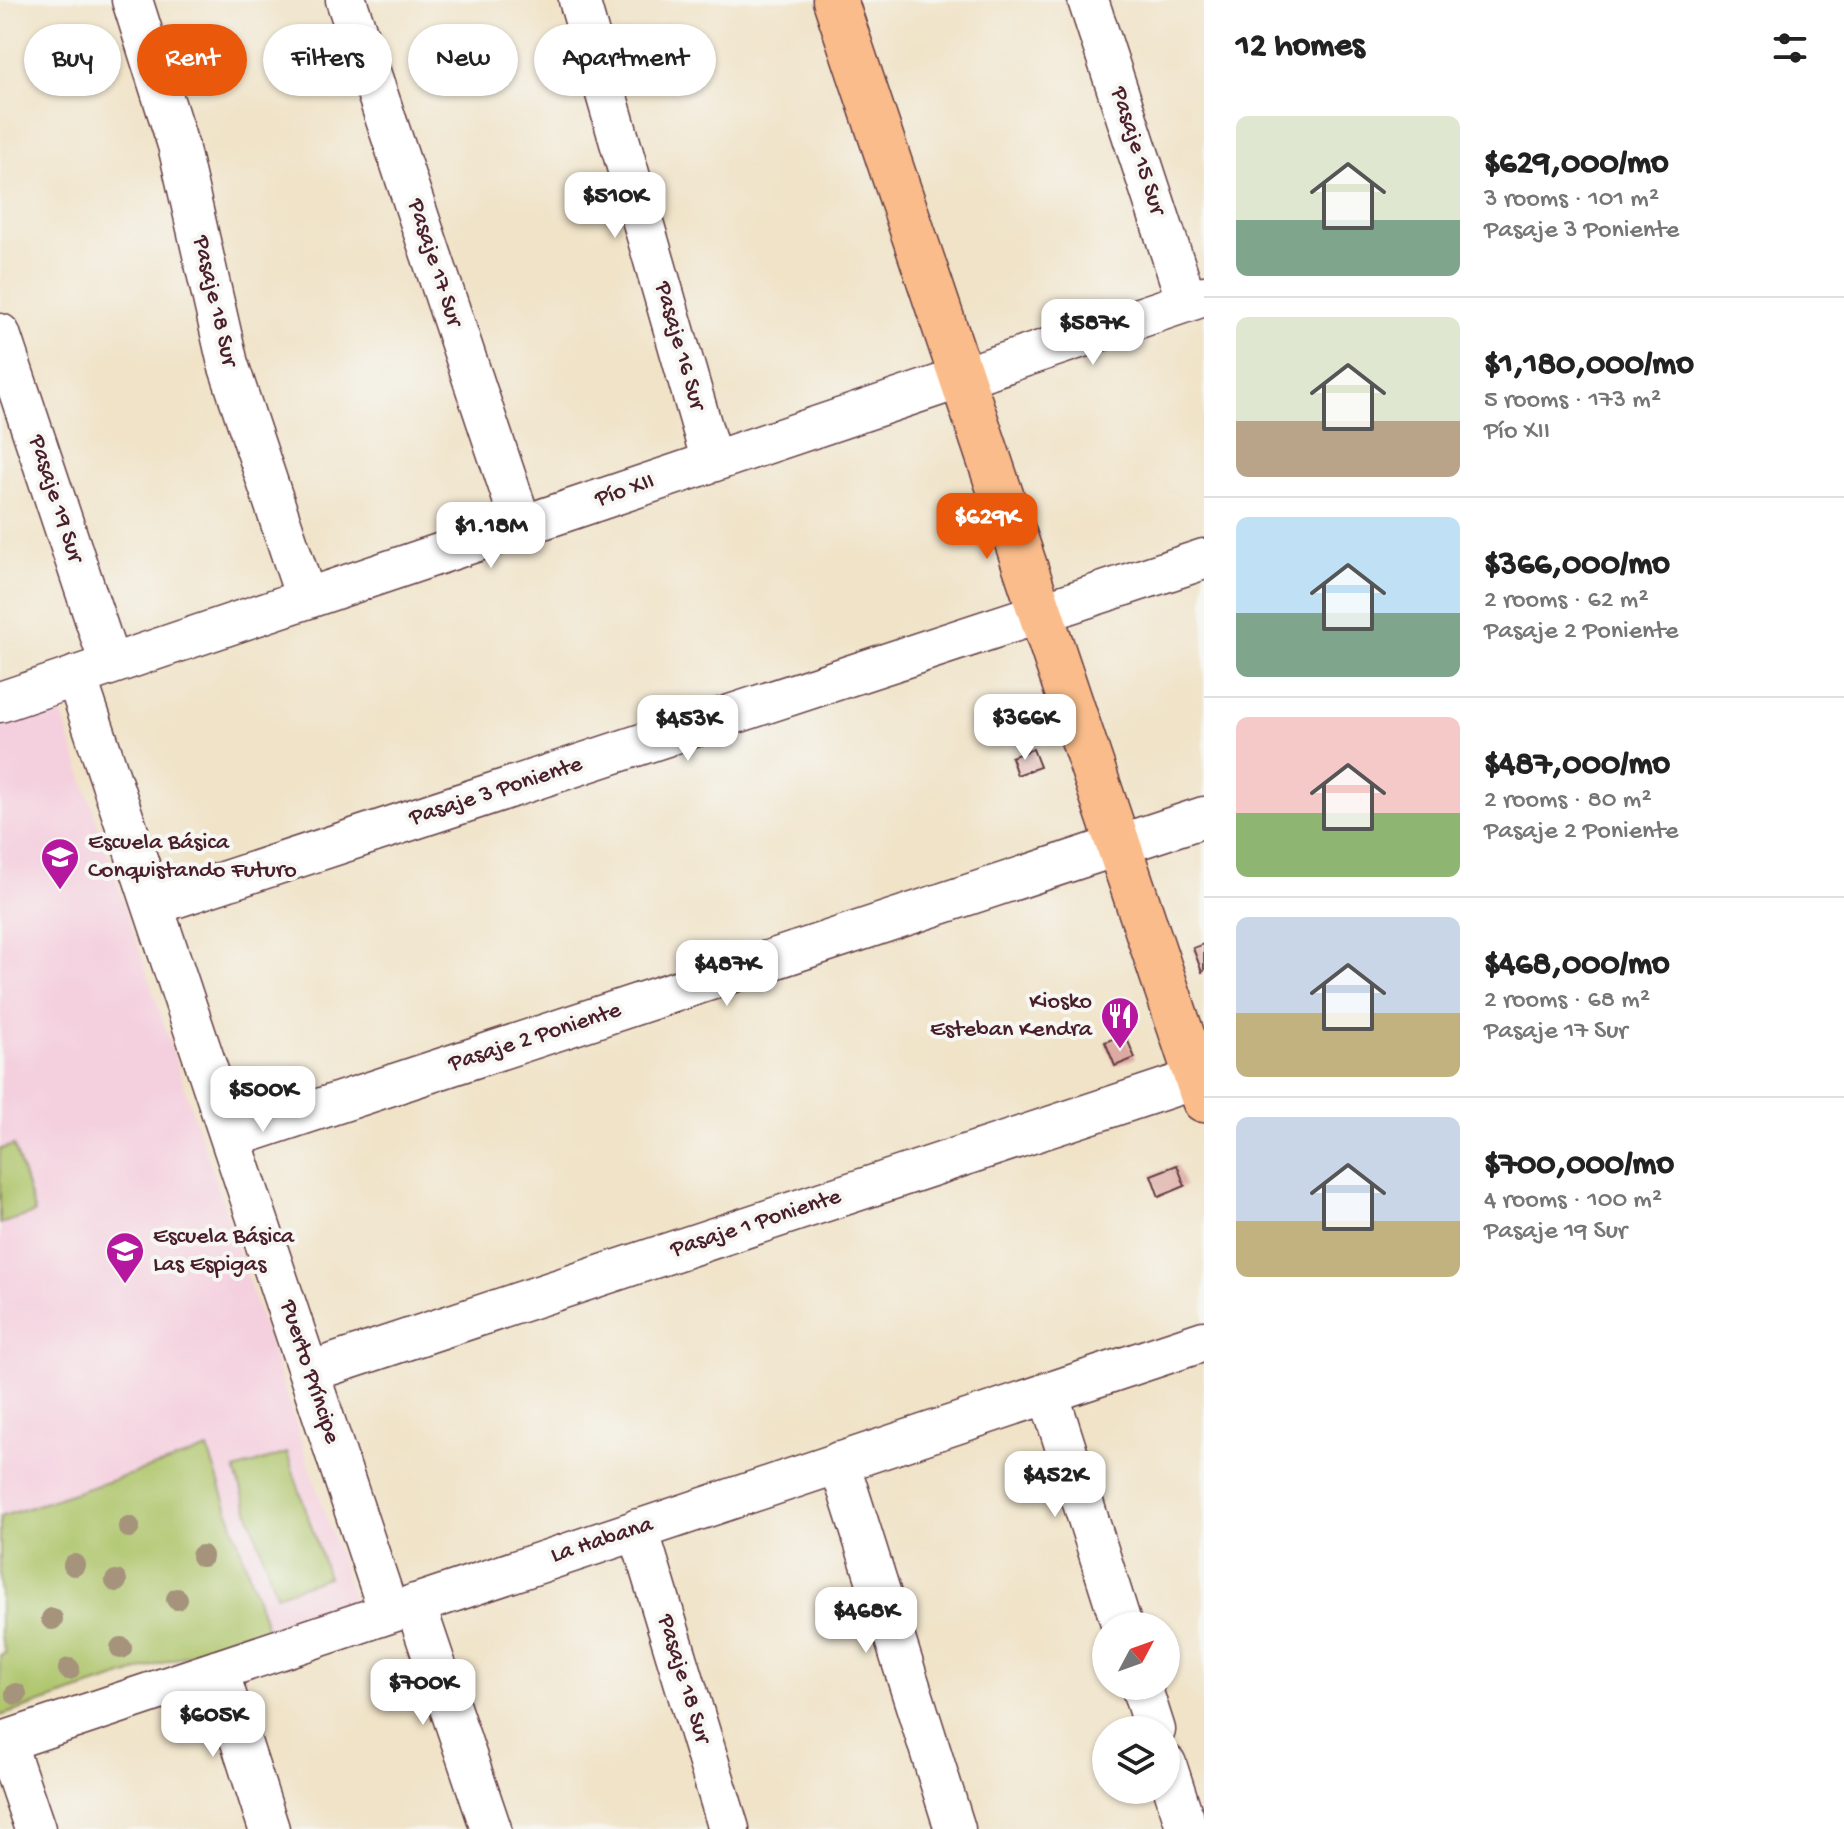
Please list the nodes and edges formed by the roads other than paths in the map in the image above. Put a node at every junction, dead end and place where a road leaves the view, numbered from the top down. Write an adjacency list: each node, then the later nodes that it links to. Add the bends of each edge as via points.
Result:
1 (132, 0): 12 (street, Pasaje 18 Sur, via 178,145 228,364)
2 (346, 0): 10 (street, Pasaje 17 Sur)
3 (579, 0): 9 (street, Pasaje 16 Sur)
4 (835, 0): 8 (main road)
5 (1088, 0): 6 (street, Pasaje 15 Sur)
6 (1196, 299): 8 (street, Pío XII)
7 (0, 334): 14 (street, Pasaje 19 Sur)
8 (962, 378): 9 (street, Pío XII); 13 (main road)
9 (712, 462): 10 (street, Pío XII)
10 (522, 526): 12 (street, Pío XII)
11 (1204, 559): 13 (street, Pasaje 3 Poniente)
12 (306, 598): 14 (street, Pío XII)
13 (1041, 613): 17 (main road); 18 (street, Pasaje 3 Poniente)
14 (93, 670): 15 (street, Pío XII); 18 (street, Puerto Príncipe)
15 (0, 702)
16 (1204, 817): 17 (street, Pasaje 2 Poniente)
17 (1118, 846): 19 (main road); 20 (street, Pasaje 2 Poniente)
18 (153, 905): 20 (street, Puerto Príncipe)
19 (1201, 1085): 22 (street, Pasaje 1 Poniente)
20 (231, 1138): 22 (street, Puerto Príncipe)
21 (1204, 1341): 23 (street, La Habana)
22 (309, 1372): 26 (street, Puerto Príncipe)
23 (1048, 1392): 24 (street, La Habana); 27 (street)
24 (839, 1462): 25 (street, La Habana); 35 (street)
25 (638, 1529): 26 (street, La Habana); 34 (street, Pasaje 18 Sur)
26 (402, 1608): 28 (street, La Habana); 33 (street)
27 (1118, 1612)
28 (218, 1670): 29 (street, La Habana); 32 (street)
29 (3, 1742): 31 (street)
30 (1179, 1804): 36 (street)
31 (35, 1829)
32 (269, 1829)
33 (491, 1829)
34 (729, 1829)
35 (955, 1829)
36 (1187, 1829)

